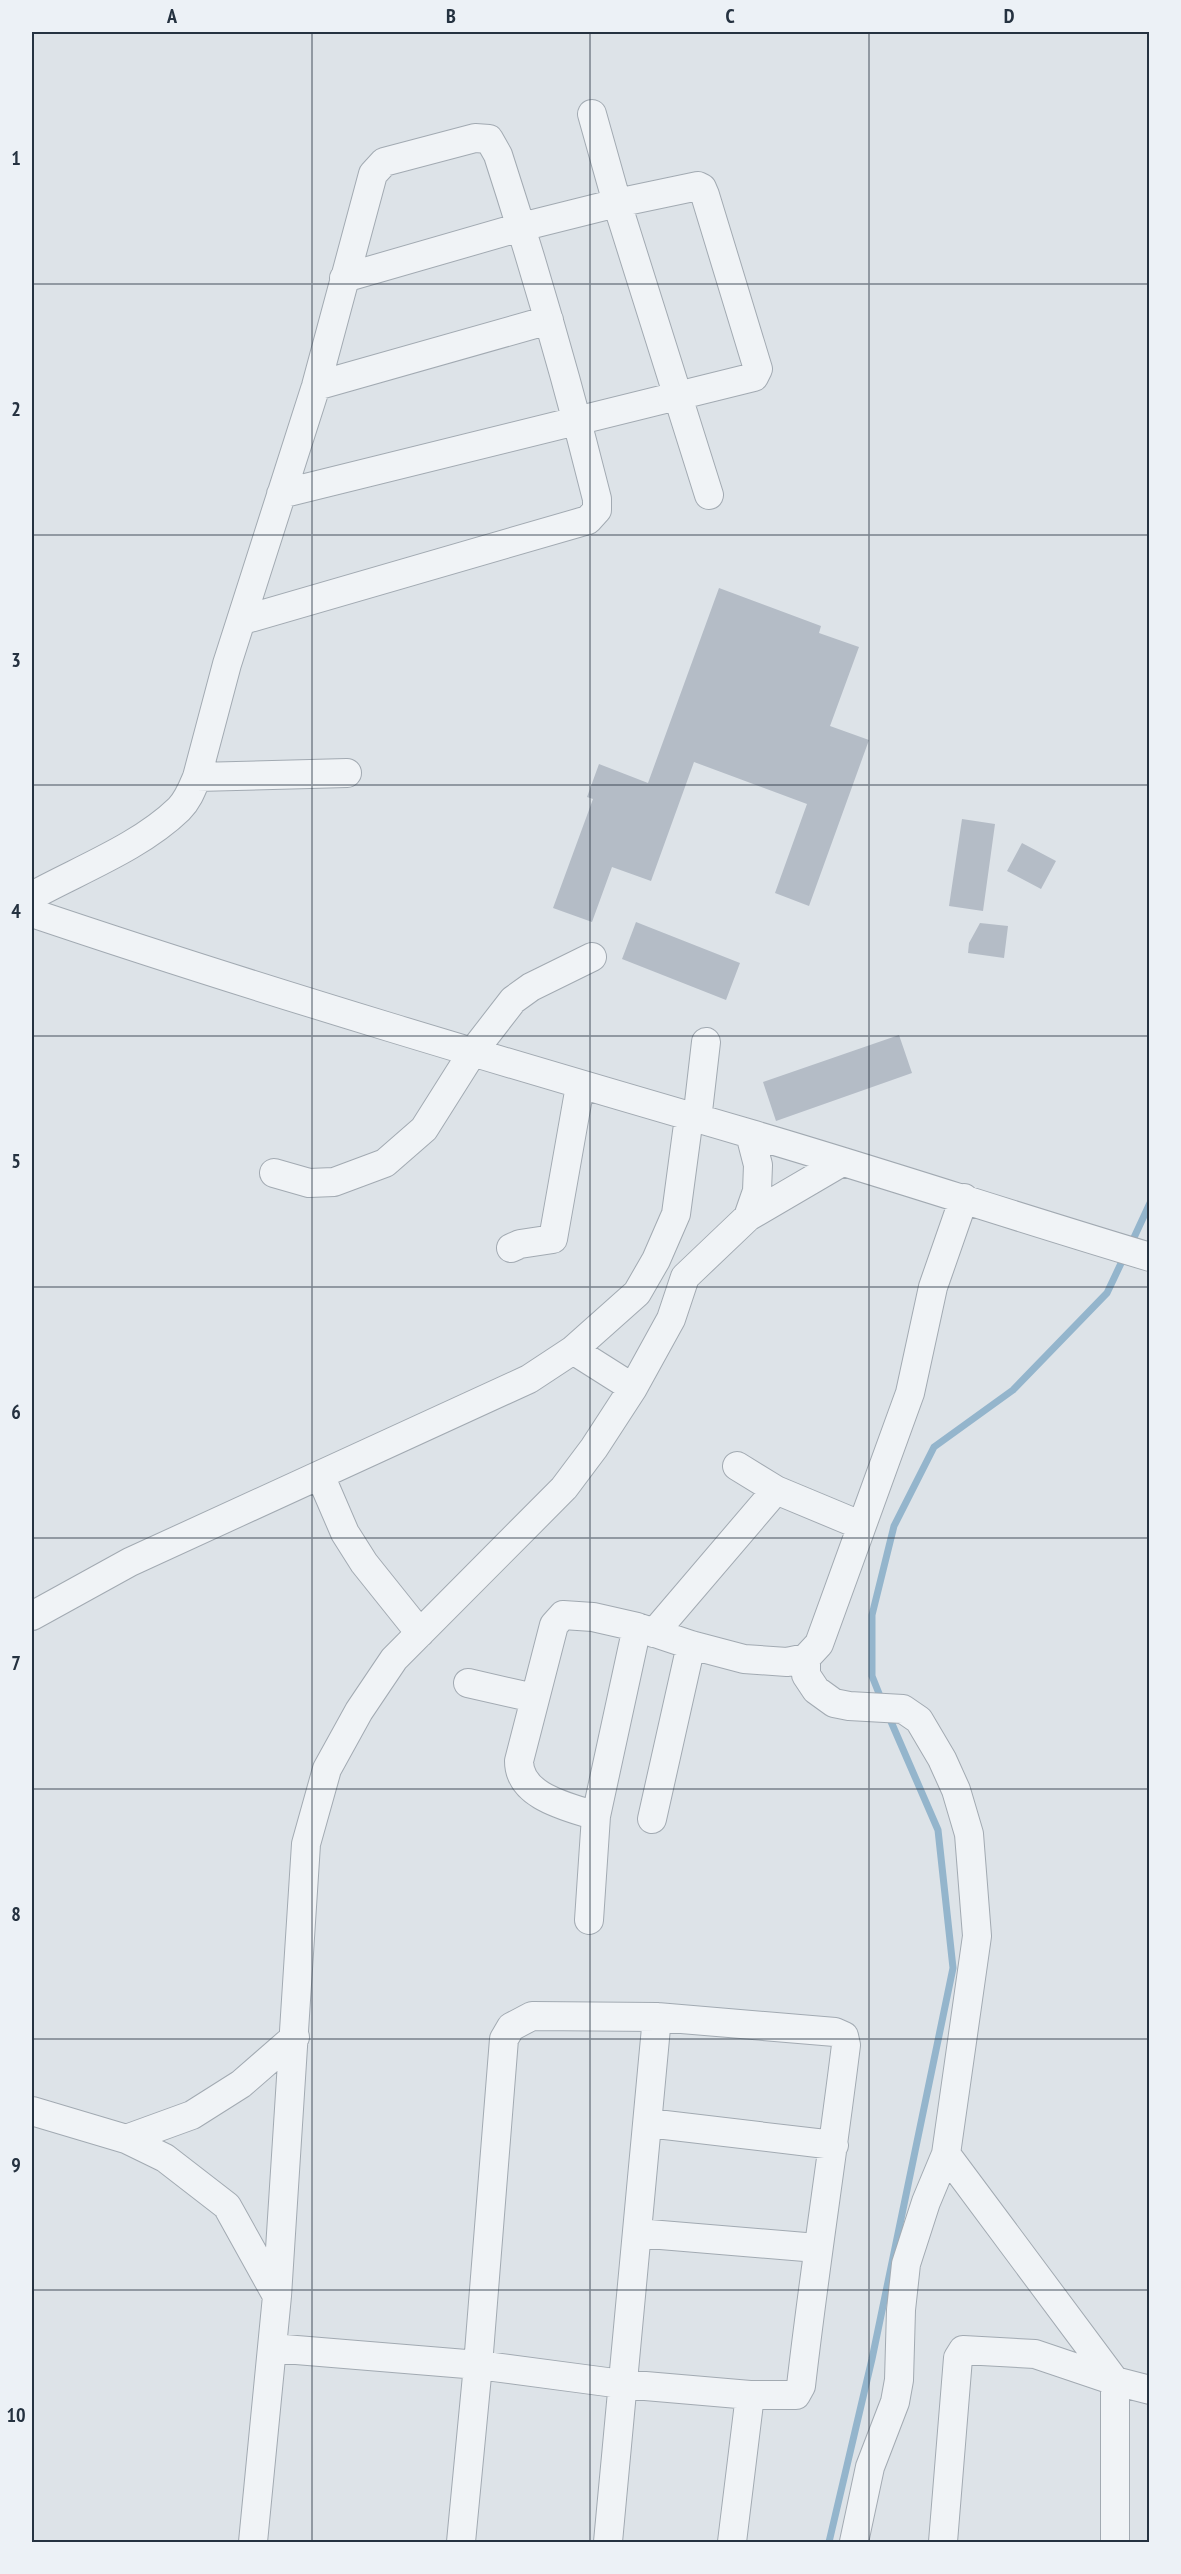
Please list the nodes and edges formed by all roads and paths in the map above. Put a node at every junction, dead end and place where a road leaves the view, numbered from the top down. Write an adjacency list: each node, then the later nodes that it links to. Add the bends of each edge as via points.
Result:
1 (592, 114): 2 (street)
2 (617, 202): 3 (street); 7 (street); 7 (street, via 702,188 758,369 754,377)
3 (521, 227): 4 (street); 4 (street, via 489,139 475,138 384,162 373,174); 5 (street)
4 (344, 278): 6 (street)
5 (549, 320): 6 (street); 8 (street)
6 (316, 386): 9 (street)
7 (676, 396): 8 (street); 10 (street)
8 (577, 420): 9 (street); 11 (street, via 597,499 597,510 588,520)
9 (281, 494): 11 (street)
10 (709, 495)
11 (243, 620): 13 (street)
12 (347, 773): 13 (street)
13 (197, 777): 14 (street, via 179,809 160,824 131,844)
14 (32, 896)
15 (32, 913): 18 (street)
16 (592, 957): 18 (street, via 513,1000)
17 (706, 1042): 20 (street)
18 (472, 1053): 19 (street); 23 (street, via 424,1129 385,1162 334,1182 309,1183)
19 (580, 1086): 20 (street); 26 (street, via 553,1239)
20 (693, 1118): 21 (street); 28 (street, via 676,1214)
21 (750, 1134): 22 (street); 25 (street, via 758,1165 757,1191)
22 (842, 1162): 24 (street); 25 (street)
23 (274, 1173)
24 (964, 1198): 27 (street); 35 (street, via 933,1287 910,1393)
25 (748, 1216): 29 (street)
26 (511, 1248)
27 (1149, 1257)
28 (656, 1260): 29 (street); 30 (street, via 637,1293)
29 (685, 1277): 31 (street, via 671,1319)
30 (573, 1350): 31 (street); 33 (street, via 529,1379)
31 (633, 1388): 38 (street, via 564,1488)
32 (737, 1466): 34 (street)
33 (320, 1475): 36 (street, via 130,1562); 38 (street, via 345,1533)
34 (776, 1490): 35 (street); 37 (street)
35 (860, 1525): 40 (street, via 819,1644)
36 (32, 1616)
37 (646, 1630): 39 (street); 42 (street, via 593,1617 563,1615 554,1625); 43 (street)
38 (420, 1633): 47 (street, via 394,1659 364,1702 327,1769 306,1844)
39 (691, 1645): 40 (street, via 744,1659 787,1662); 44 (street)
40 (806, 1658): 52 (street, via 806,1675 816,1690 834,1703 903,1709 920,1720 956,1790 969,1834 977,1936)
41 (468, 1683): 42 (street)
42 (534, 1698): 43 (street, via 521,1747 520,1774 548,1800)
43 (596, 1816): 45 (street)
44 (652, 1819)
45 (589, 1920)
46 (657, 2017): 49 (street); 51 (street, via 835,2032 844,2036); 57 (street, via 532,2016 511,2027 504,2039)
47 (295, 2037): 50 (street, via 241,2084 192,2115); 55 (street)
48 (32, 2111): 50 (street)
49 (648, 2122): 51 (street); 53 (street)
50 (126, 2139): 55 (street, via 165,2158 228,2206)
51 (834, 2145): 54 (street)
52 (946, 2154): 58 (street); 66 (street, via 906,2264 895,2402 870,2467)
53 (637, 2233): 54 (street); 59 (street)
54 (817, 2248): 61 (street, via 798,2393 793,2397)
55 (277, 2296): 56 (street)
56 (272, 2348): 57 (street); 62 (street)
57 (478, 2365): 59 (street); 63 (street)
58 (1115, 2381): 60 (street); 67 (street, via 1035,2354 963,2350 958,2358); 68 (street)
59 (622, 2384): 61 (street); 64 (street)
60 (1149, 2390)
61 (750, 2395): 65 (street)
62 (253, 2542)
63 (461, 2542)
64 (608, 2542)
65 (732, 2542)
66 (854, 2542)
67 (943, 2542)
68 (1115, 2542)

